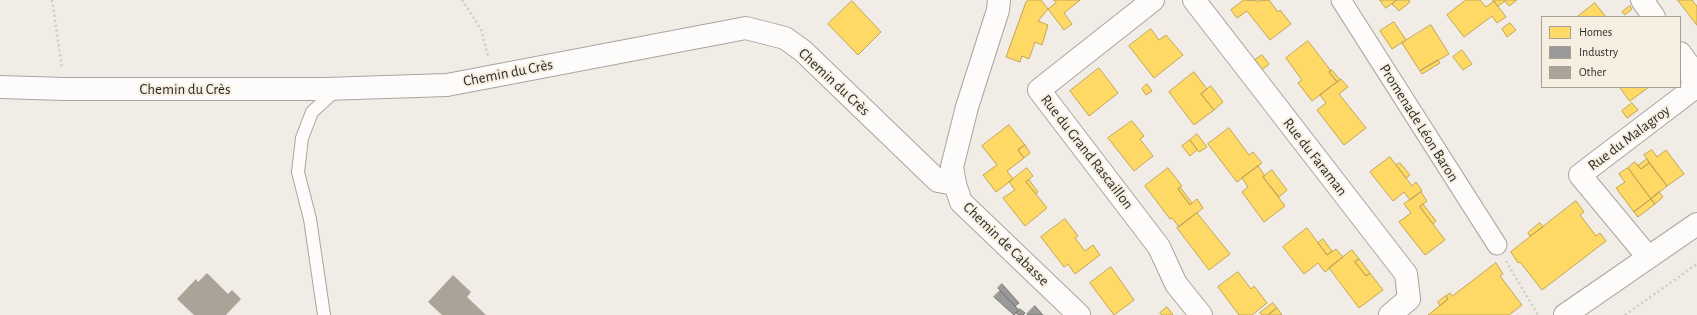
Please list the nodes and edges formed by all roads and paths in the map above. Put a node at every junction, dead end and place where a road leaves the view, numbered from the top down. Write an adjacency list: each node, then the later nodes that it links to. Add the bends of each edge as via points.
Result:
1 (52, 0): 12 (path)
2 (462, 0): 10 (path, via 481,28)
3 (999, 0): 14 (street, Chemin de Cabasse, via 952,167)
4 (1153, 0): 21 (street, Rue du Grand Rascaillon, via 1039,90 1159,247 1176,284)
5 (1194, 0): 22 (street, Rue du Faraman, via 1406,274 1409,299)
6 (1341, 0): 16 (street, Promenade Léon Baron)
7 (1642, 0): 8 (street)
8 (1653, 16)
9 (1681, 54): 17 (street, Rue du Malagroy, via 1691,68 1693,90 1580,175)
10 (492, 76): 13 (street, Chemin du Crès, via 447,85); 14 (street, Chemin du Crès, via 746,28 785,38 938,181)
11 (0, 87): 12 (street, Chemin du Crès)
12 (65, 89): 13 (street, Chemin du Crès)
13 (337, 89): 19 (lane, via 312,112 302,138 298,172 310,219)
14 (955, 184): 20 (street, Chemin de Cabasse, via 961,202)
15 (1697, 224): 17 (street)
16 (1497, 245): 23 (path)
17 (1648, 258): 24 (street)
18 (1697, 264): 25 (path)
19 (324, 315)
20 (1079, 315)
21 (1201, 315)
22 (1390, 315)
23 (1538, 315)
24 (1565, 315)
25 (1625, 315)

